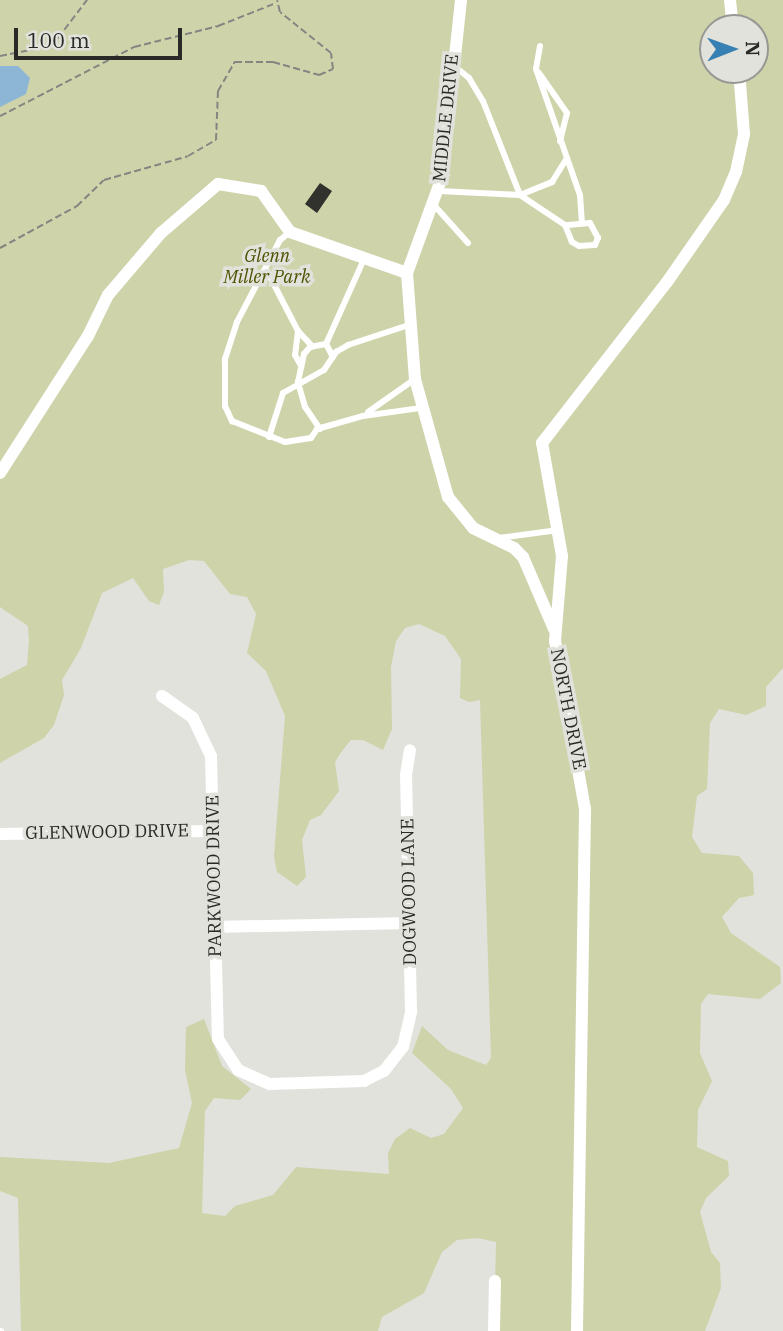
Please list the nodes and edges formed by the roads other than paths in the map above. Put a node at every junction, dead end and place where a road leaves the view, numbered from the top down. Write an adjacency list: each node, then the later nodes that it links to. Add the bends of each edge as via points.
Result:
1 (461, 0): 3 (street, MIDDLE DRIVE)
2 (540, 46): 4 (lane)
3 (452, 64): 8 (street, MIDDLE DRIVE); 9 (lane, via 469,78 483,102)
4 (536, 69): 6 (lane); 6 (lane, via 567,113)
5 (740, 84): 31 (street, NORTH DRIVE, via 744,134 724,200 667,282 542,443)
6 (561, 141): 7 (lane)
7 (567, 158): 9 (lane, via 552,182); 11 (lane, via 580,195)
8 (439, 191): 9 (lane); 10 (street, MIDDLE DRIVE)
9 (520, 195): 12 (lane)
10 (434, 205): 14 (lane); 17 (street, MIDDLE DRIVE)
11 (582, 221): 12 (lane); 12 (lane, via 590,223 598,238 587,248 572,242)
12 (565, 225)
13 (290, 232): 15 (street); 16 (lane, via 280,240); 30 (street, via 261,191 218,184 161,233 108,295 88,336)
14 (468, 243)
15 (365, 257): 17 (street); 20 (lane)
16 (267, 271): 19 (lane); 29 (lane, via 237,322 222,383 232,421)
17 (407, 273): 18 (street, MIDDLE DRIVE)
18 (409, 325): 22 (lane, via 348,345); 24 (street, MIDDLE DRIVE)
19 (298, 331): 21 (lane); 23 (lane, via 295,355)
20 (326, 344): 21 (lane); 22 (lane)
21 (312, 346): 23 (lane)
22 (333, 356): 25 (lane, via 324,370)
23 (301, 366): 25 (lane)
24 (415, 379): 26 (street, MIDDLE DRIVE); 27 (lane)
25 (298, 382): 28 (lane, via 305,407); 29 (lane, via 283,393)
26 (421, 408): 27 (lane); 32 (street, MIDDLE DRIVE, via 448,497 473,528)
27 (363, 416): 28 (lane)
28 (320, 429): 29 (lane, via 311,438 285,442)
29 (269, 437)
30 (0, 473)
31 (559, 530): 32 (lane); 33 (street, NORTH DRIVE, via 562,556)
32 (494, 539): 33 (street, MIDDLE DRIVE, via 523,557)
33 (554, 629): 43 (street, NORTH DRIVE, via 585,809)
34 (162, 696): 36 (street, PARKWOOD DRIVE, via 193,718 207,741)
35 (410, 750): 38 (street, DOGWOOD LANE, via 406,775)
36 (213, 831): 37 (street, GLENWOOD DRIVE); 39 (street, PARKWOOD DRIVE)
37 (0, 834)
38 (410, 923): 39 (street); 40 (street, DOGWOOD LANE, via 408,1035 391,1065 364,1081 270,1084)
39 (214, 927): 40 (street, PARKWOOD DRIVE, via 216,1030)
40 (238, 1070)
41 (495, 1281): 42 (street)
42 (494, 1331)
43 (578, 1331)

